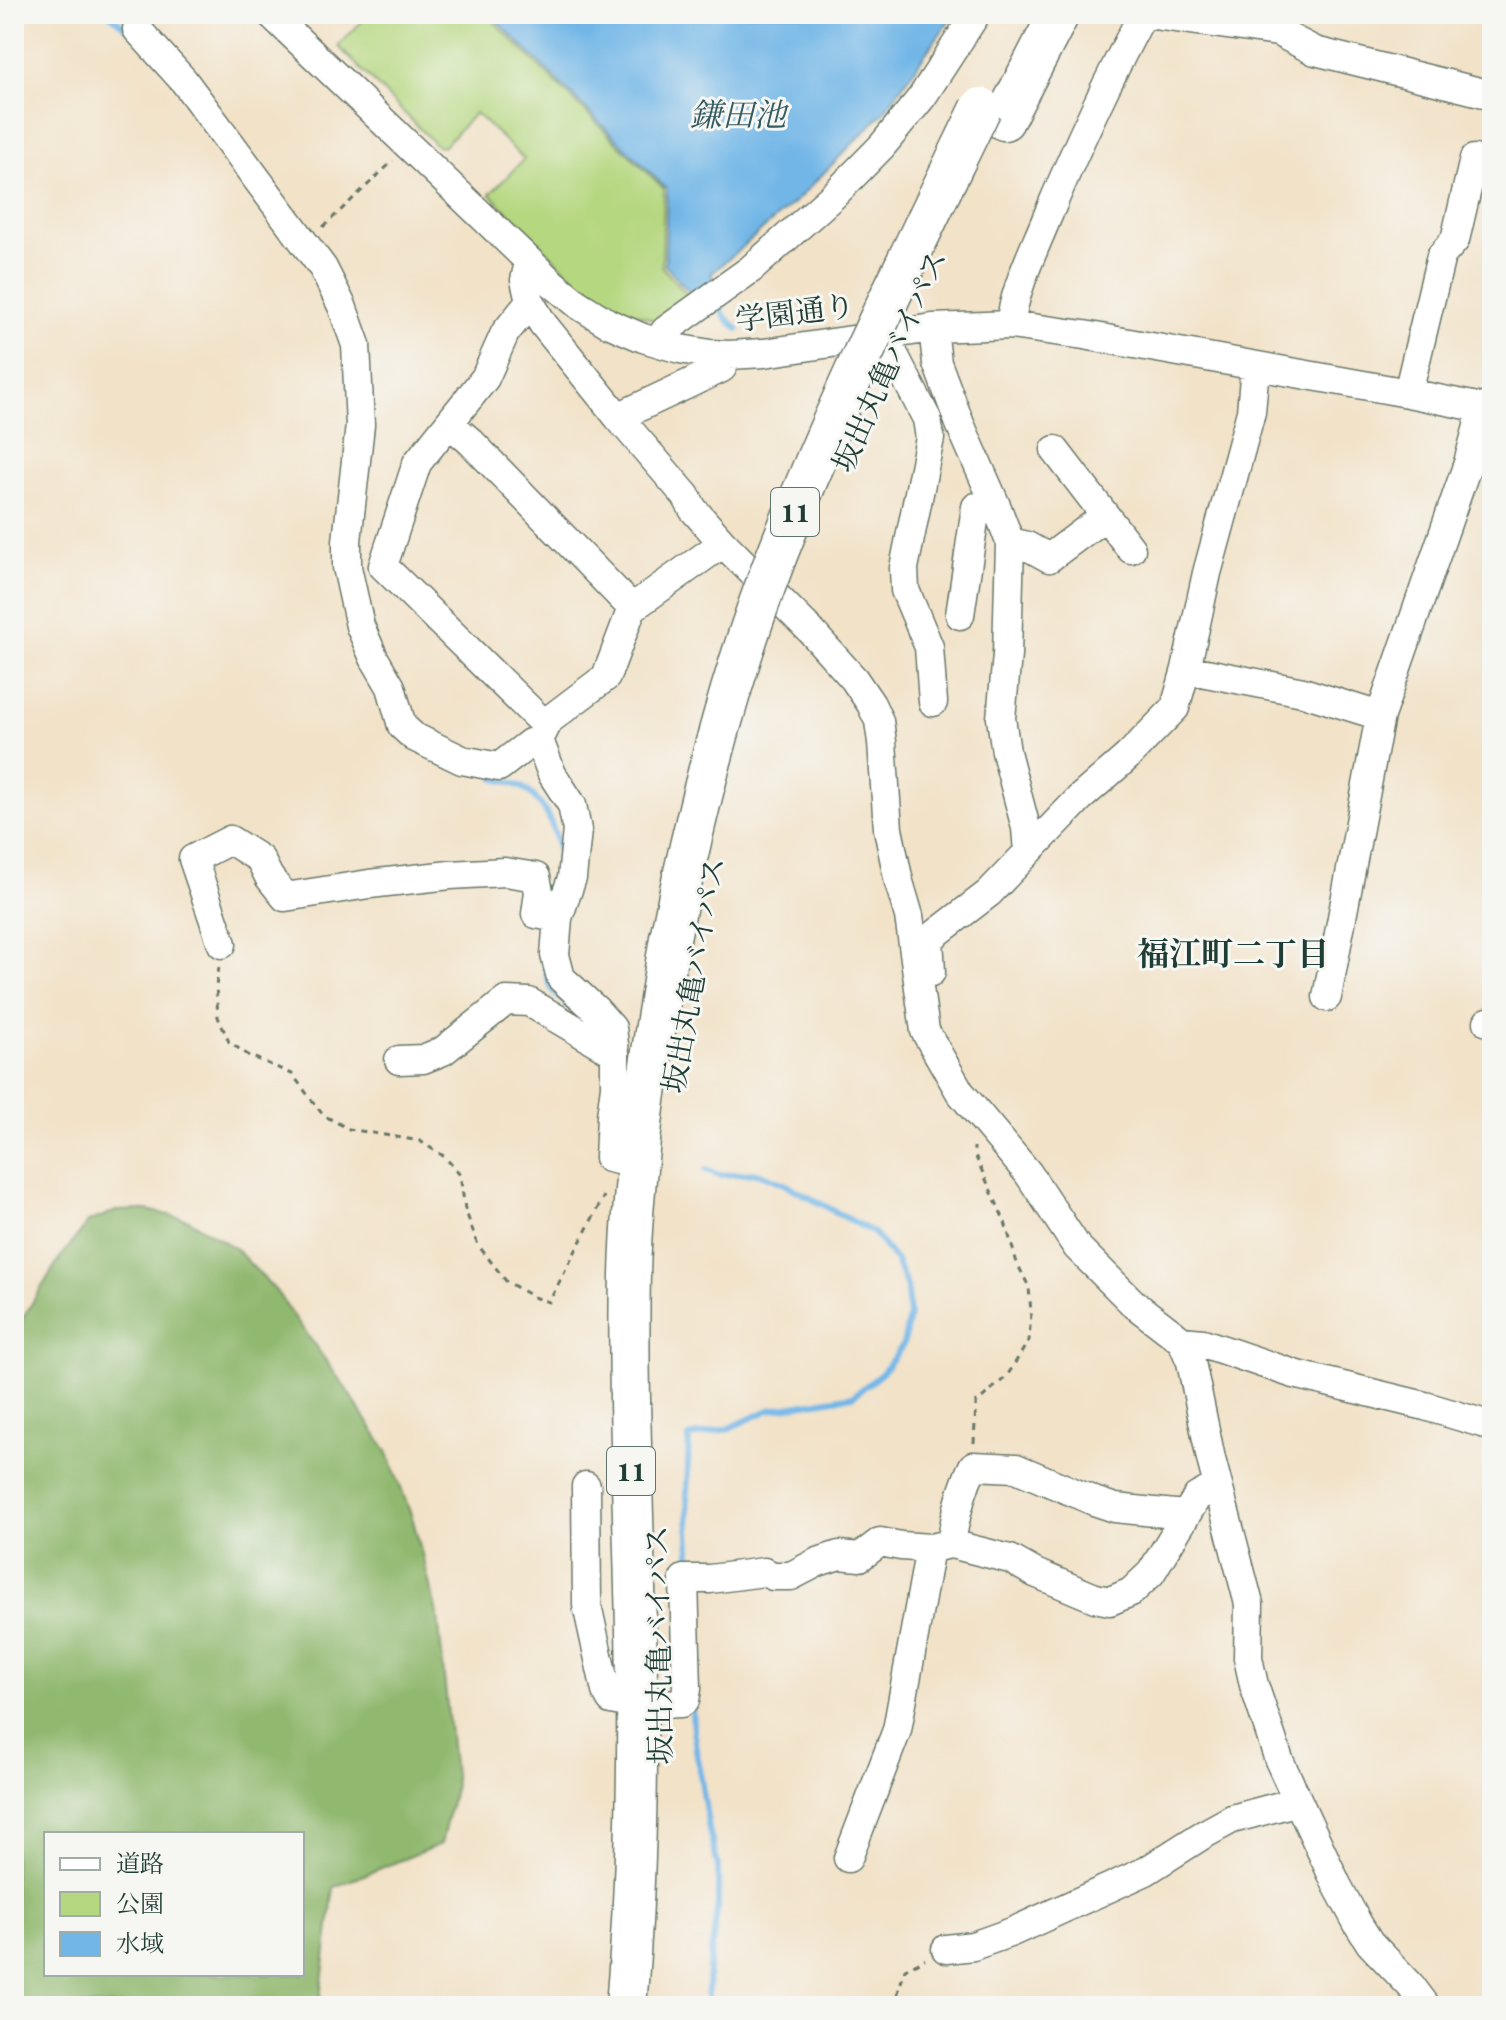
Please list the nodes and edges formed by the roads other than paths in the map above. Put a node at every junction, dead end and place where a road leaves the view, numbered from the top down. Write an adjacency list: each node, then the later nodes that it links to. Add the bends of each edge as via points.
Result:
1 (271, 14): 8 (street, 学園通り)
2 (976, 14): 14 (street, via 922,97 882,146 793,233)
3 (1145, 14): 6 (street, via 1278,32 1315,51); 11 (street, via 1074,154 1019,285)
4 (1048, 21): 36 (highway, 坂出丸亀バイパス / 11, via 993,114 843,460 771,654 710,872)
5 (137, 29): 33 (street, via 184,81 323,268 342,306 356,345 360,425 347,567 360,626 391,687 402,726 462,760 499,767)
6 (1492, 95)
7 (1474, 159): 18 (street, via 1455,240 1441,256)
8 (529, 262): 9 (street, via 525,280); 10 (street, 学園通り)
9 (530, 302): 15 (street); 21 (street, via 505,333 485,378)
10 (593, 315): 14 (street, 学園通り); 15 (street)
11 (1010, 325): 12 (street, 学園通り); 17 (street, 学園通り)
12 (933, 328): 13 (street, 学園通り); 23 (street, via 937,363)
13 (887, 336): 16 (street, 学園通り); 31 (street, via 927,419 930,438 904,568 905,590 929,647)
14 (657, 342): 16 (street, 学園通り)
15 (562, 347): 20 (street)
16 (729, 355): 20 (street, via 722,368)
17 (1255, 366): 18 (street, 学園通り); 30 (street, via 1251,412)
18 (1408, 393): 19 (street, 学園通り)
19 (1487, 409): 32 (street)
20 (618, 417): 26 (street)
21 (449, 423): 28 (street); 33 (street, via 417,463 383,566)
22 (1055, 450): 24 (street)
23 (997, 508): 25 (street); 29 (street, via 976,507)
24 (1105, 516): 25 (street, via 1049,558); 27 (street)
25 (1010, 542): 34 (street, via 1001,718)
26 (723, 543): 28 (street); 39 (street, via 854,679 879,721 888,829 909,916)
27 (1131, 549)
28 (632, 608): 33 (street, via 606,677 549,720)
29 (960, 615)
30 (1186, 669): 32 (street, via 1303,692); 34 (street, via 1175,708)
31 (933, 702)
32 (1380, 716): 38 (street)
33 (543, 733): 35 (street, via 552,774 572,805 577,830 572,878)
34 (1028, 852): 39 (street, via 989,893 929,939 935,1017)
35 (552, 917): 37 (street, via 536,914 536,877 505,872 285,897 260,859 230,840 193,859); 40 (street, via 561,978 612,1028)
36 (683, 941): 42 (highway, 坂出丸亀バイパス / 11); 50 (highway, 坂出丸亀バイパス / 11, via 654,1281 656,1532)
37 (222, 944)
38 (1327, 997)
39 (928, 1035): 43 (street, via 960,1092); 43 (street, via 925,1051 966,1125 1020,1179)
40 (615, 1053): 41 (street, via 529,1002 506,1001 443,1051); 42 (street, via 609,1158)
41 (399, 1060)
42 (626, 1160): 50 (highway, 坂出丸亀バイパス / 11, via 629,1378)
43 (1037, 1186): 44 (street, via 1077,1247 1134,1304)
44 (1182, 1341): 45 (street); 47 (street)
45 (1492, 1426)
46 (586, 1486): 50 (street, via 587,1605 606,1691 611,1700)
47 (1217, 1486): 48 (street, via 1197,1497); 51 (street, via 1249,1604 1248,1658 1254,1685)
48 (1185, 1515): 49 (street, via 1151,1573 1131,1592 1110,1601 1010,1559); 49 (street, via 1115,1508 1016,1468 973,1466)
49 (941, 1546): 50 (street, via 880,1542 860,1557 839,1555 791,1576 764,1572 690,1578 685,1700); 52 (street, via 897,1730)
50 (649, 1705): 54 (highway, 坂出丸亀バイパス / 11); 55 (highway, 坂出丸亀バイパス / 11, via 662,1827)
51 (1297, 1799): 53 (street, via 1232,1819 1146,1871 1012,1932); 56 (street, via 1358,1924)
52 (848, 1858)
53 (946, 1949)
54 (626, 2006)
55 (654, 2006)
56 (1426, 2006)

